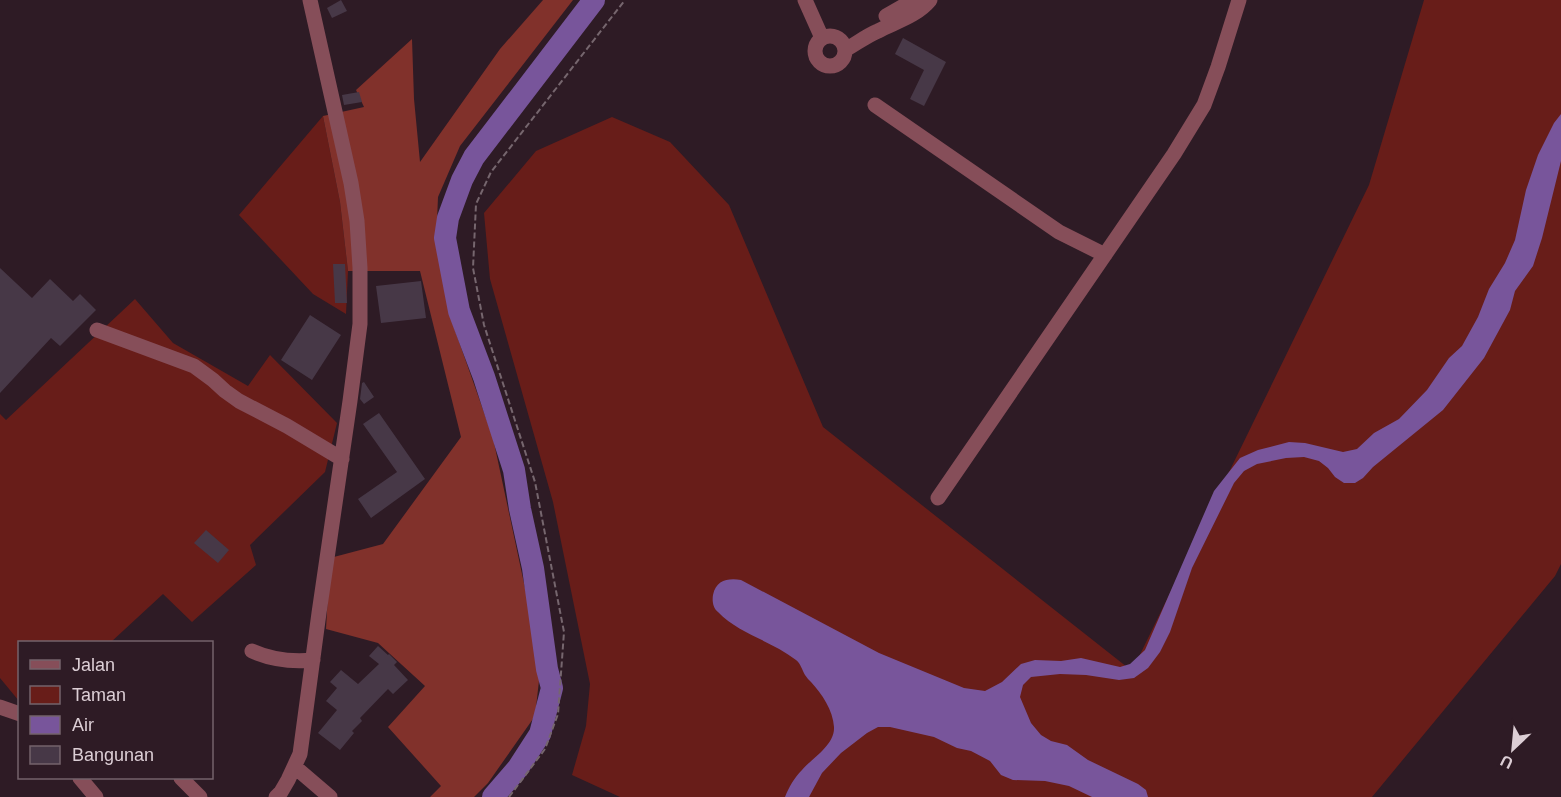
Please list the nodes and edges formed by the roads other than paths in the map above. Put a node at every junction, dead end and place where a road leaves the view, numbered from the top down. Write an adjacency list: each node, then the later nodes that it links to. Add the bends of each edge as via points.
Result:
1 (310, 0): 11 (street, via 357,221 360,324)
2 (805, 0): 6 (street)
3 (914, 0): 7 (street)
4 (930, 0): 7 (street, via 913,14)
5 (1239, 0): 9 (street, via 1204,105)
6 (822, 38): 7 (street, via 832,36); 7 (street, via 816,46 816,56 828,66 838,63 844,55)
7 (843, 45)
8 (875, 105): 9 (street, via 1059,232)
9 (1105, 255): 12 (street)
10 (97, 330): 11 (street, via 194,366 238,401)
11 (342, 459): 14 (street)
12 (938, 498)
13 (252, 651): 14 (street, via 280,660)
14 (313, 660): 17 (street)
15 (0, 707): 16 (street)
16 (18, 713)
17 (295, 767): 20 (street); 23 (street)
18 (82, 779): 21 (street)
19 (183, 779): 22 (street)
20 (282, 795)
21 (96, 797)
22 (200, 797)
23 (330, 797)

